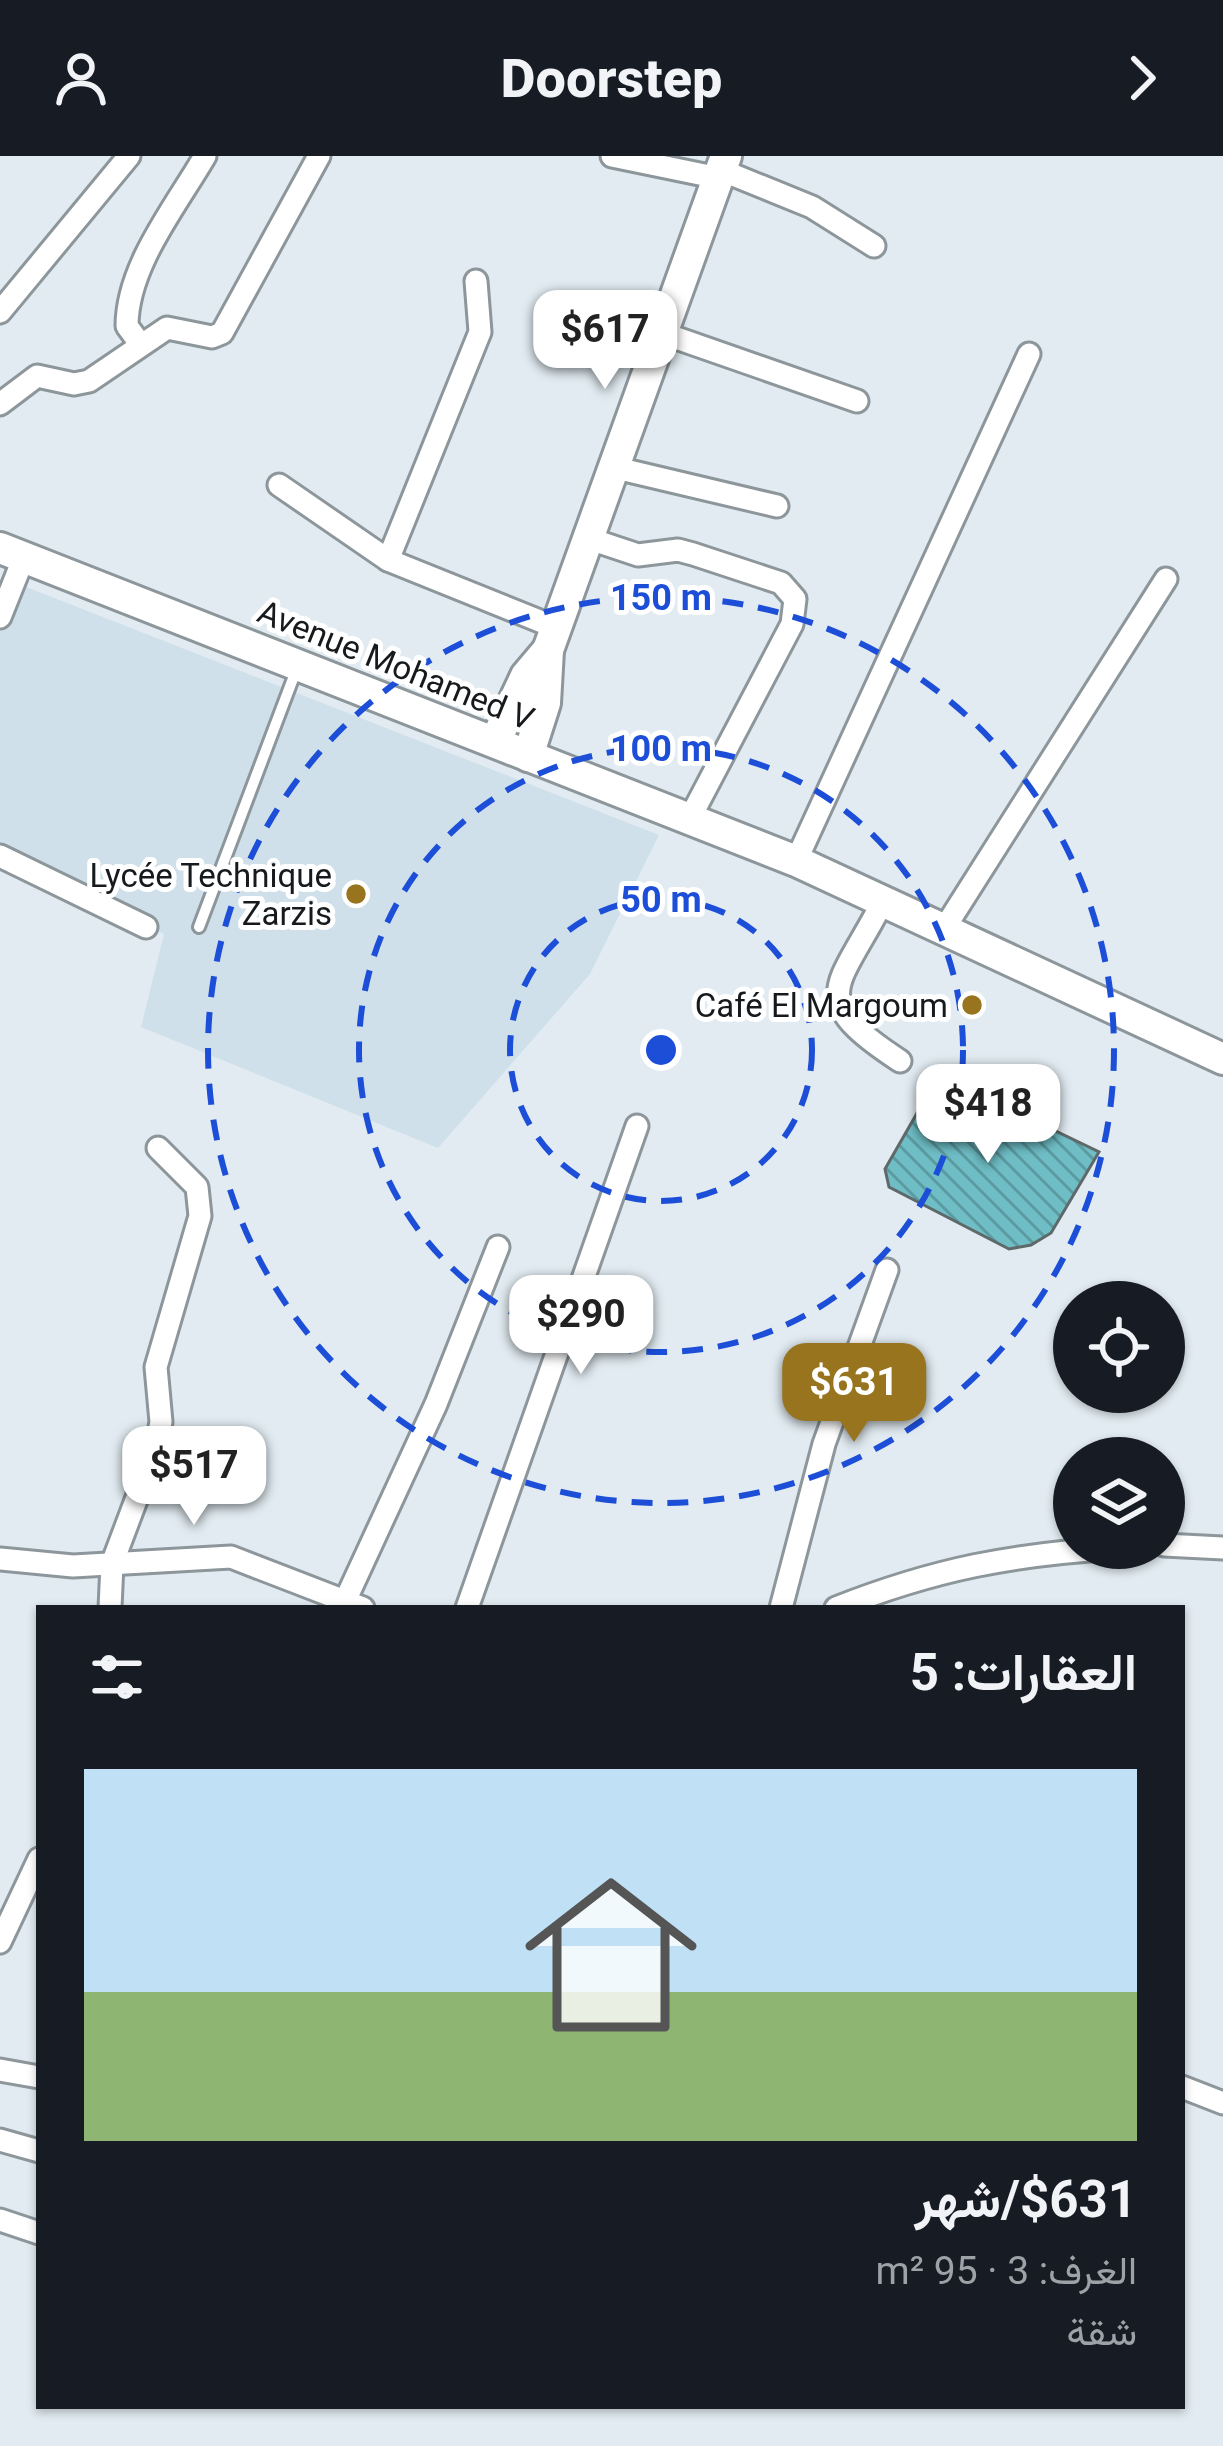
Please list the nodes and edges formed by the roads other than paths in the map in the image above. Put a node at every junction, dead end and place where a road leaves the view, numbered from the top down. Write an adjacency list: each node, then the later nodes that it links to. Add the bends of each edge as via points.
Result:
1 (129, 156): 8 (street)
2 (205, 156): 10 (street, via 130,298 127,326)
3 (319, 156): 10 (street, via 222,333 167,328)
4 (612, 156): 5 (street)
5 (722, 168): 6 (street, via 812,207); 9 (main road)
6 (874, 246)
7 (476, 281): 19 (street, via 480,332)
8 (0, 312)
9 (662, 333): 12 (street); 14 (main road)
10 (141, 345): 13 (street, via 89,381 37,376)
11 (1029, 354): 28 (street)
12 (857, 401)
13 (0, 404)
14 (612, 467): 16 (street); 17 (main road)
15 (279, 485): 19 (street)
16 (778, 506)
17 (587, 538): 22 (main road); 26 (street, via 643,556 693,554 781,583 795,599 792,624)
18 (12, 553): 21 (street); 23 (main road, Avenue Mohamed V)
19 (388, 560): 22 (street)
20 (1166, 579): 32 (street)
21 (0, 617)
22 (553, 639): 24 (main road); 25 (main road)
23 (298, 665): 24 (main road, Avenue Mohamed V); 31 (lane)
24 (495, 742): 25 (main road, Avenue Mohamed V)
25 (528, 756): 26 (main road, Avenue Mohamed V)
26 (690, 818): 28 (main road, Avenue Mohamed V)
27 (0, 856): 30 (street)
28 (796, 861): 29 (main road, Avenue Mohamed V)
29 (883, 901): 32 (main road, Avenue Mohamed V); 34 (street, via 836,994 839,1012 860,1034)
30 (146, 927)
31 (199, 927)
32 (944, 929): 33 (main road, Avenue Mohamed V)
33 (1223, 1059)
34 (900, 1061)
35 (638, 1126): 46 (street)
36 (158, 1148): 43 (street, via 197,1187 200,1216 156,1366 157,1447)
37 (498, 1247): 44 (street)
38 (887, 1270): 47 (street, via 824,1444)
39 (1185, 1546): 40 (street)
40 (1223, 1548)
41 (1053, 1552): 48 (street, via 950,1567)
42 (0, 1559): 43 (street)
43 (112, 1564): 44 (street, via 231,1557); 45 (street)
44 (354, 1604)
45 (110, 1605)
46 (468, 1605)
47 (783, 1605)
48 (844, 1605)
49 (36, 1865): 50 (street)
50 (0, 1942)
51 (0, 2070): 52 (street)
52 (36, 2076)
53 (1185, 2088): 54 (street)
54 (1223, 2103)
55 (0, 2140): 56 (street)
56 (36, 2150)
57 (0, 2220): 58 (street)
58 (36, 2232)

